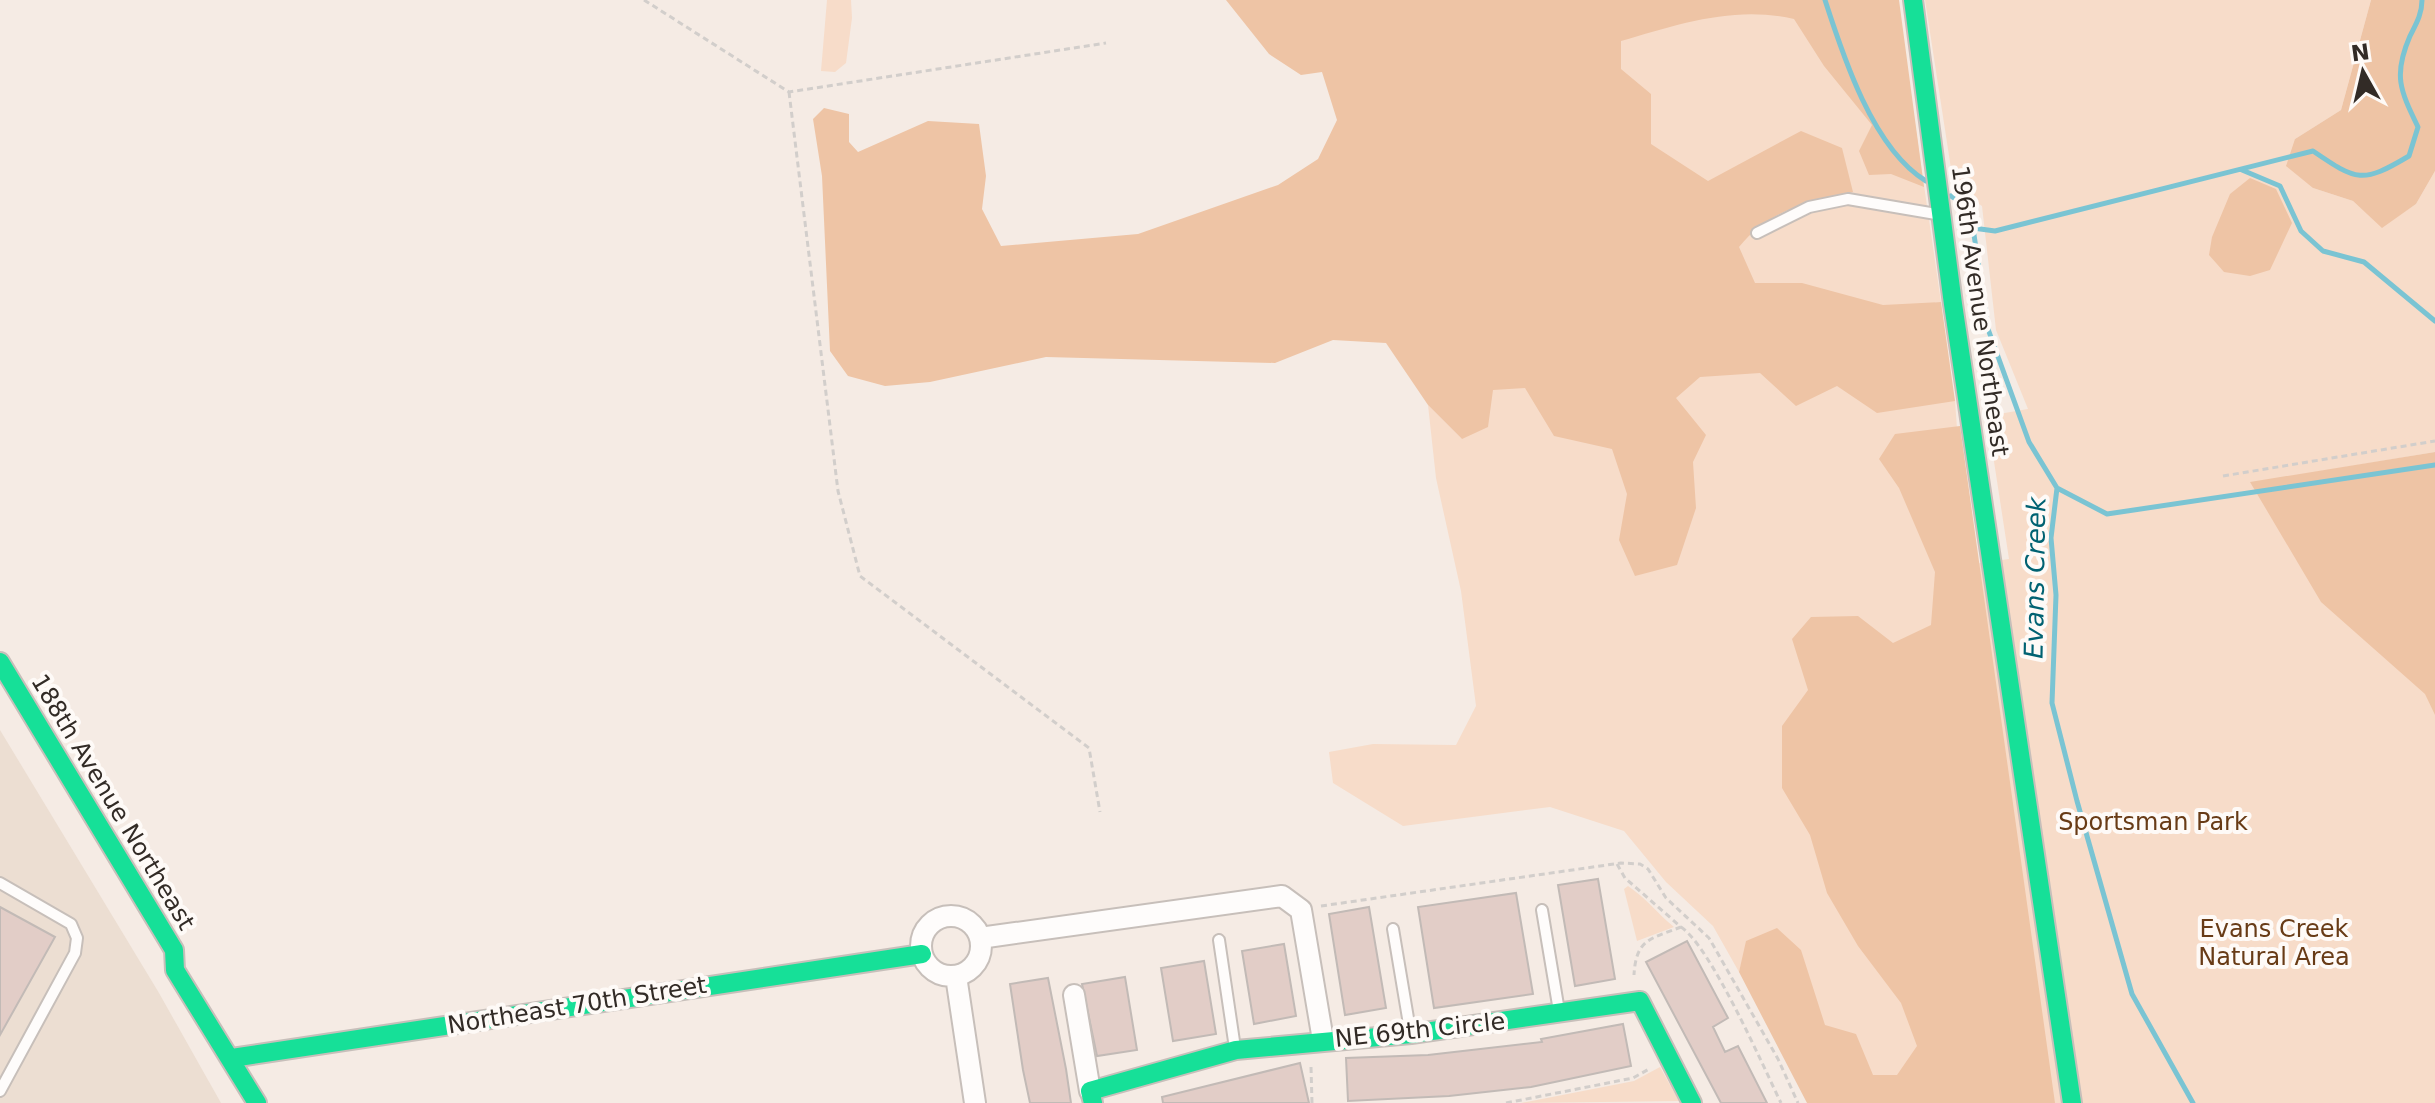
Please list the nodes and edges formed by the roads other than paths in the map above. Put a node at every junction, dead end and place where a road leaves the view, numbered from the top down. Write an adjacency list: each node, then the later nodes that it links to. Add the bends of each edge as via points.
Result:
1 (1913, 0): 2 (street, 196th Avenue Northeast)
2 (1941, 211): 3 (lane, via 1848,199 1809,207); 25 (street, 196th Avenue Northeast)
3 (1757, 233)
4 (0, 662): 12 (street, 188th Avenue Northeast, via 174,950)
5 (0, 696): 12 (street, 188th Avenue Northeast, via 163,966)
6 (0, 883): 20 (lane, via 71,924 77,938 75,953)
7 (1542, 910): 15 (lane)
8 (1393, 929): 16 (lane)
9 (980, 938): 11 (street, via 964,919 939,918 926,929); 13 (street, via 976,963); 17 (street, via 1282,896 1308,908)
10 (1219, 940): 18 (lane)
11 (922, 954): 13 (street, via 934,972); 19 (street, Northeast 70th Street)
12 (175, 970): 19 (street, 188th Avenue Northeast)
13 (956, 976): 23 (street)
14 (1074, 995): 21 (street, NE 69th Circle)
15 (1559, 1014): 16 (street, NE 69th Circle); 24 (street, NE 69th Circle, via 1640,1001)
16 (1411, 1034): 17 (street, NE 69th Circle)
17 (1315, 1041): 18 (street, NE 69th Circle)
18 (1236, 1050): 21 (street, NE 69th Circle)
19 (232, 1058): 22 (street, 188th Avenue Northeast)
20 (0, 1091)
21 (1092, 1097)
22 (257, 1103)
23 (975, 1103)
24 (1692, 1103)
25 (2072, 1103)

